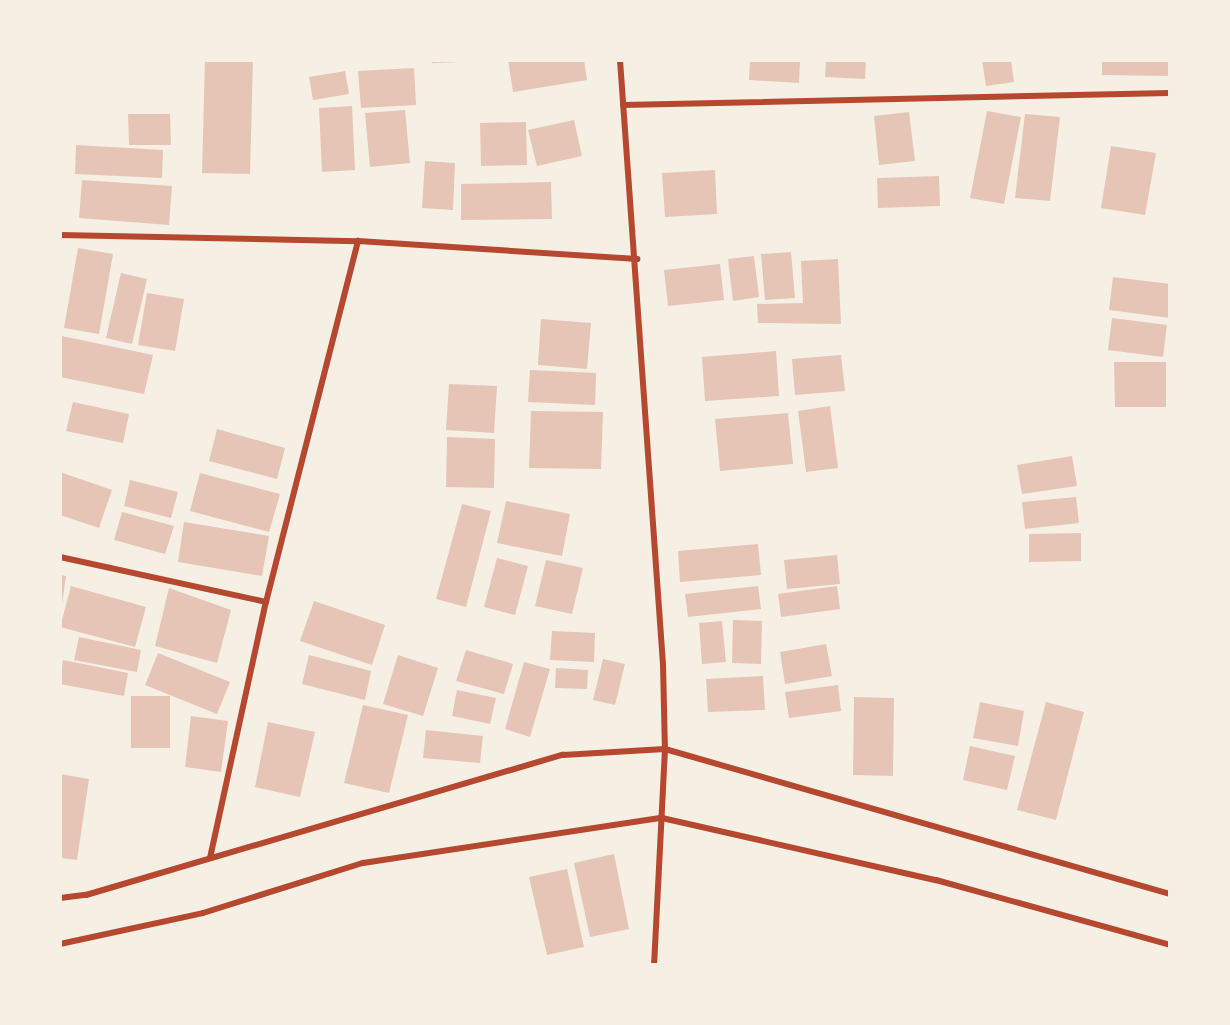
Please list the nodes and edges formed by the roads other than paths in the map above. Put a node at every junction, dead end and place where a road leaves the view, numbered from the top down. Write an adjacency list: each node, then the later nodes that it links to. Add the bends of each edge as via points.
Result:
1 (620, 60): 3 (street)
2 (1170, 93): 3 (street)
3 (623, 105): 6 (street)
4 (60, 235): 5 (street)
5 (358, 240): 6 (street); 8 (street)
6 (637, 259): 9 (street)
7 (60, 557): 8 (street)
8 (266, 602): 11 (street)
9 (665, 749): 10 (street); 11 (street, via 563,755); 12 (street)
10 (662, 818): 14 (street, via 363,863 203,913); 15 (street, via 936,880); 16 (street)
11 (210, 858): 13 (street)
12 (1170, 894)
13 (60, 898)
14 (60, 944)
15 (1170, 945)
16 (654, 965)

